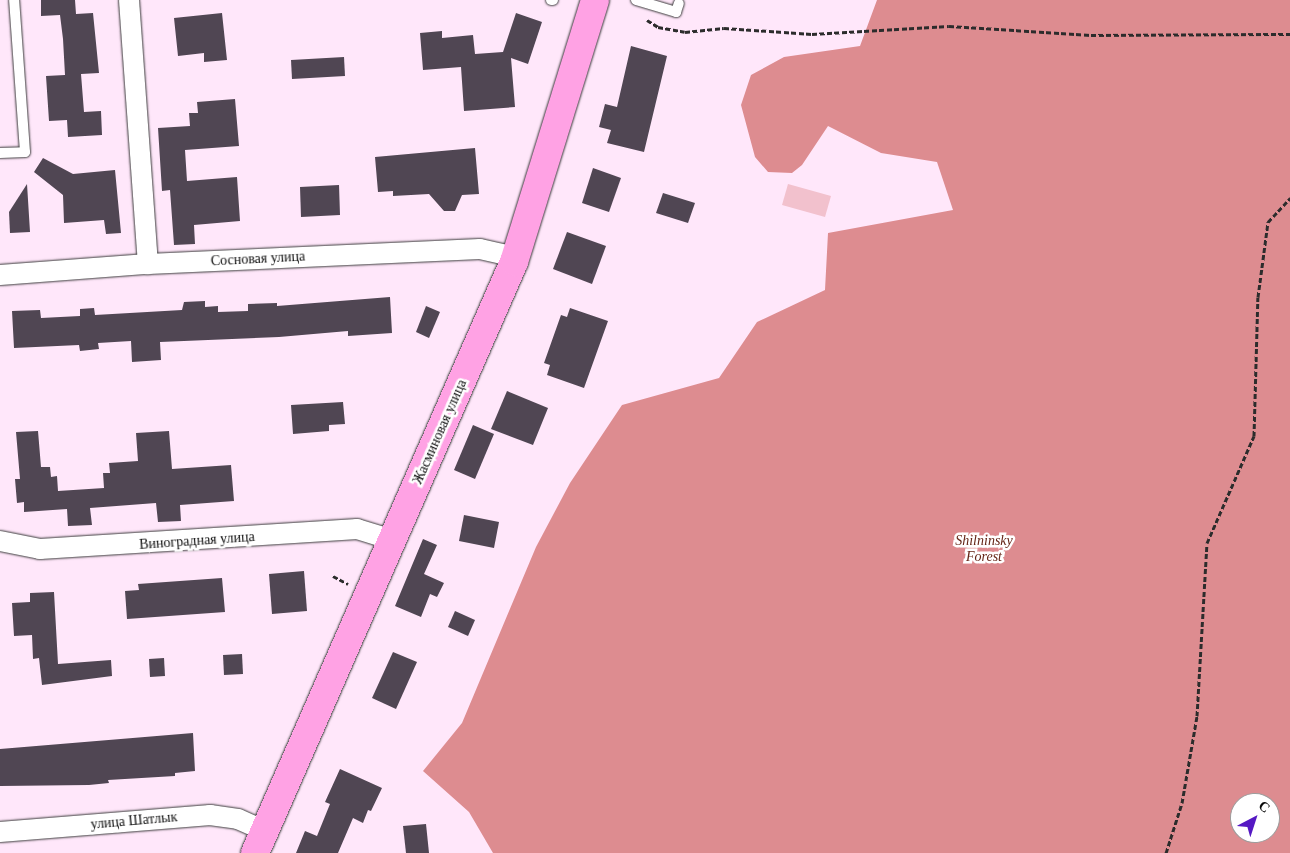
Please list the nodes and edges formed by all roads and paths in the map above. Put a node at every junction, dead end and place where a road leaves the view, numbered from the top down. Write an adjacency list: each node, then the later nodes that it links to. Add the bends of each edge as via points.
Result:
1 (14, 0): 8 (lane, via 25,152)
2 (129, 0): 11 (street)
3 (595, 0): 10 (street, Жасминовая улица)
4 (636, 0): 5 (lane, via 676,12)
5 (678, 3)
6 (642, 16): 7 (path, via 658,28 685,32 724,28 812,34 949,26 1091,35)
7 (1290, 34)
8 (0, 153)
9 (1290, 198): 17 (path, via 1268,222 1258,297 1254,436 1207,543 1203,662 1197,716 1182,803)
10 (516, 257): 11 (street, Сосновая улица, via 480,249); 13 (street, Жасминовая улица)
11 (148, 264): 12 (street, Сосновая улица)
12 (0, 274)
13 (392, 540): 14 (street, Виноградная улица, via 357,529 40,549); 16 (street, Жасминовая улица)
14 (0, 541)
15 (0, 832): 16 (street, улица Шатлык, via 210,815 238,819)
16 (260, 842)
17 (1166, 853)

